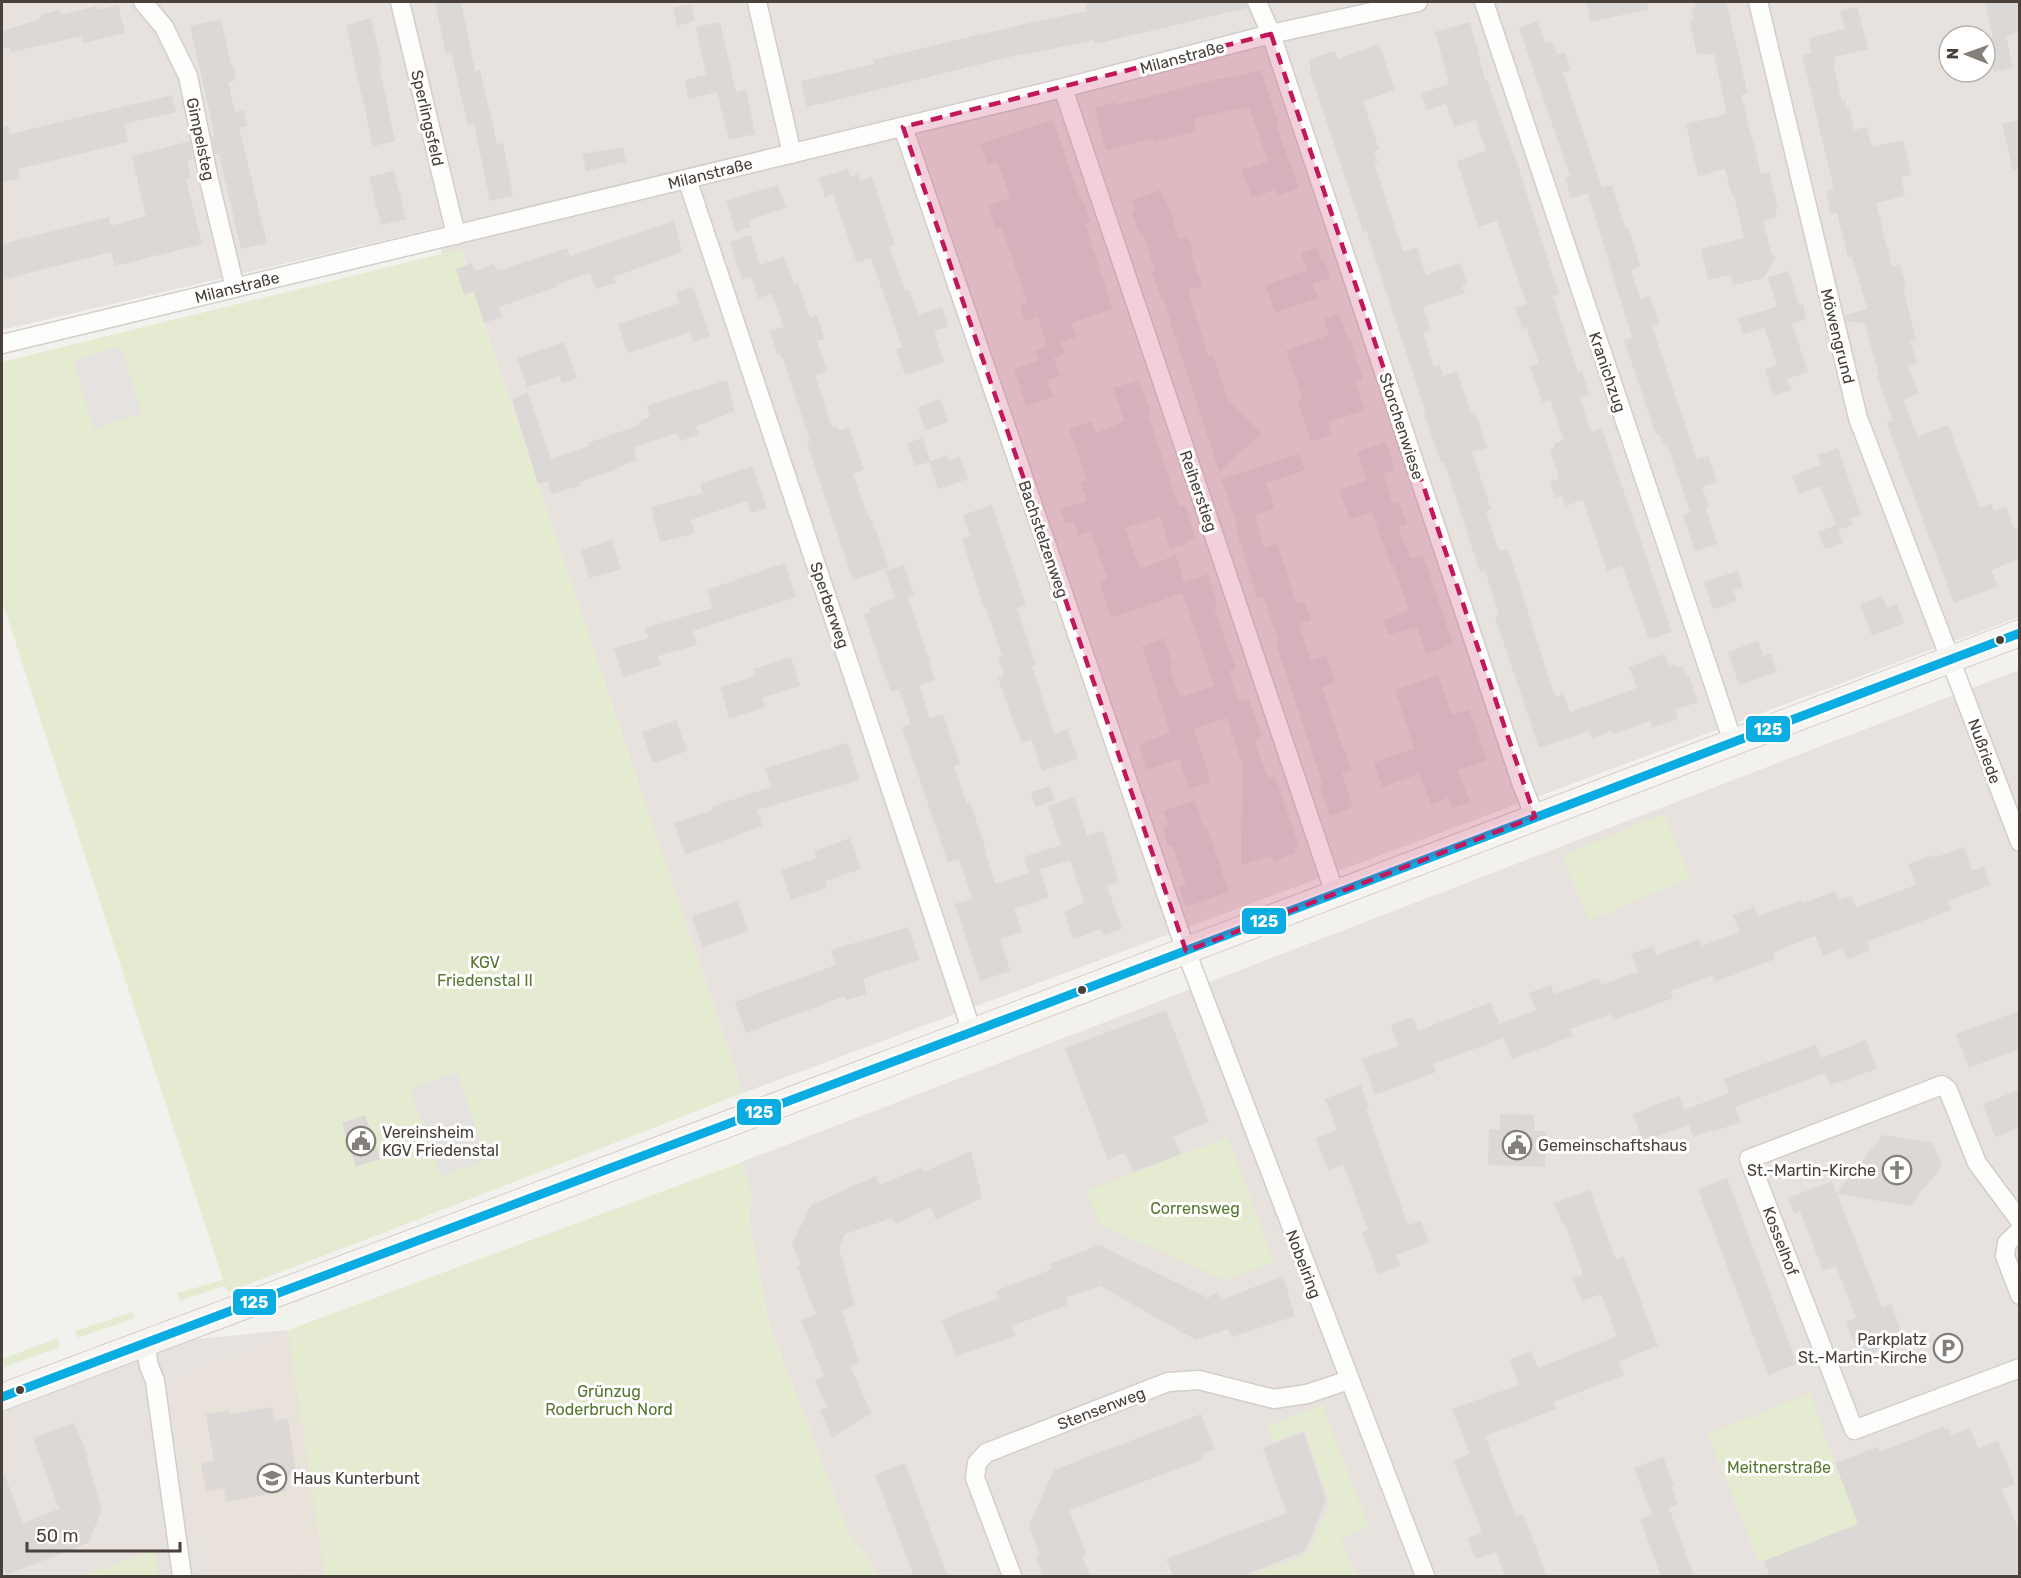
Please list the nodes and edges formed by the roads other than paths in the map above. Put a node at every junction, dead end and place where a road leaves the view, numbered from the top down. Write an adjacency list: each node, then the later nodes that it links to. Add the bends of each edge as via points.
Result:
1 (143, 2): 14 (street, Gimpelsteg, via 164,27 188,76)
2 (400, 2): 13 (street, Sperlingsfeld)
3 (757, 2): 11 (street)
4 (1257, 2): 8 (street, Storchenwiese)
5 (1418, 2): 8 (street, Milanstraße)
6 (1484, 2): 18 (street, Kranichzug)
7 (1758, 2): 17 (street, Möwengrund, via 1857,418)
8 (1271, 34): 9 (street, Milanstraße); 19 (street, Storchenwiese)
9 (1062, 88): 10 (street, Milanstraße); 21 (street, Reiherstieg)
10 (903, 127): 11 (street, Milanstraße); 22 (street, Bachstelzenweg)
11 (792, 154): 12 (street, Milanstraße)
12 (687, 179): 13 (street, Milanstraße); 23 (street, Sperberweg)
13 (456, 235): 14 (street, Milanstraße)
14 (235, 288): 15 (street, Milanstraße)
15 (2, 344)
16 (2019, 633): 17 (street)
17 (1950, 660): 18 (street); 20 (street, Nußriede)
18 (1733, 742): 19 (street)
19 (1535, 818): 21 (street)
20 (2019, 842)
21 (1335, 894): 22 (street)
22 (1186, 951): 23 (street); 29 (street, Nobelring)
23 (972, 1032): 27 (street)
24 (2019, 1221): 28 (street, Kosselhof, via 1977,1162 1948,1090 1941,1085 1749,1159 1854,1430)
25 (2019, 1230): 26 (street, via 2007,1243 2005,1256)
26 (2019, 1295)
27 (145, 1344): 30 (street); 31 (street, via 155,1381)
28 (2019, 1368)
29 (1349, 1380): 32 (street, Stensenweg, via 1274,1400 1199,1380 1168,1383 986,1453 977,1463 975,1478); 33 (street, Nobelring)
30 (2, 1397)
31 (182, 1576)
32 (1012, 1576)
33 (1425, 1576)

